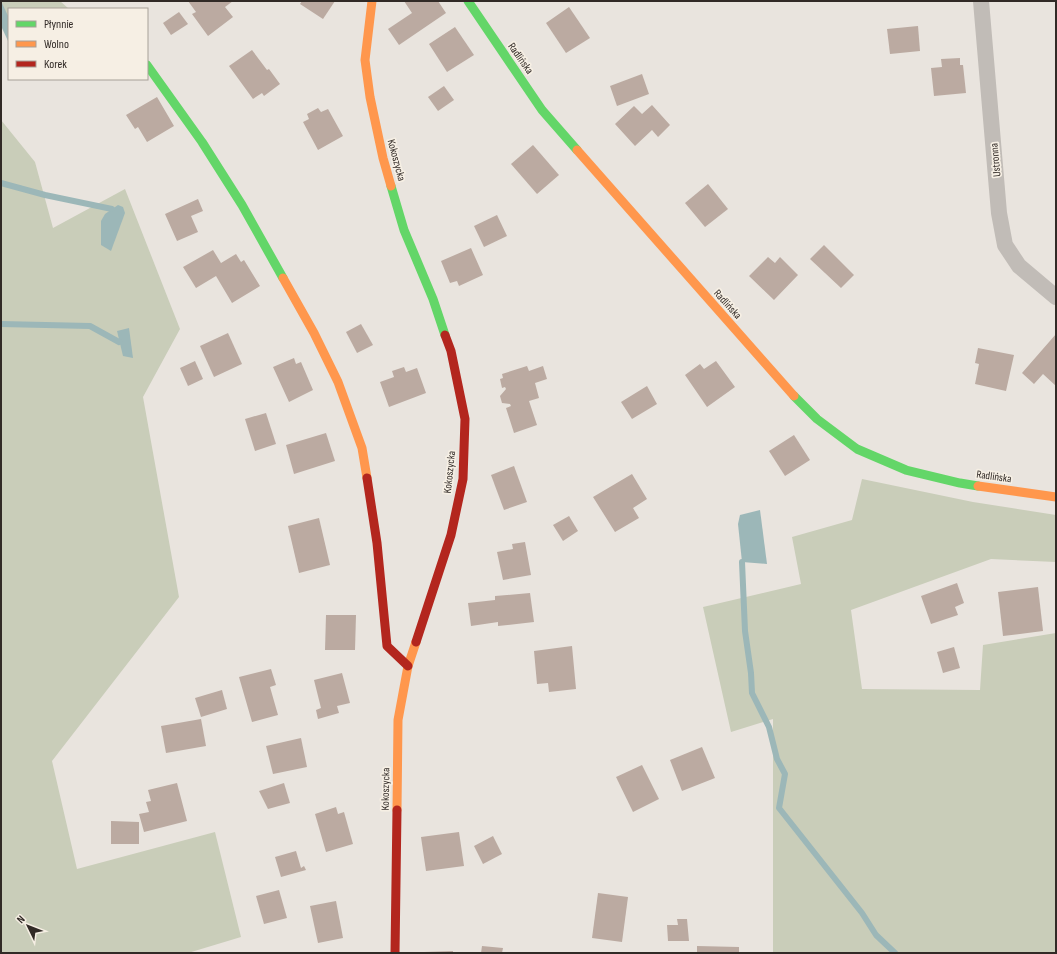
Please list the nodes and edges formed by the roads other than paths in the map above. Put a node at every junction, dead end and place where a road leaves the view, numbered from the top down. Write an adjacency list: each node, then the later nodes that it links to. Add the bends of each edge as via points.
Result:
1 (372, 1): 7 (street, Kokoszycka, via 366,60 370,97 383,158 404,230 433,299 451,352 465,419 462,479 451,535)
2 (468, 1): 6 (street, Radlińska, via 542,110 784,386 817,419 857,449 906,470 960,483)
3 (981, 1): 5 (street, Ustronna, via 999,213 1005,245 1019,266)
4 (148, 66): 7 (street, via 202,142 242,206 314,333 338,382 362,448 377,543 387,646)
5 (1056, 297)
6 (1056, 497)
7 (408, 666): 8 (street, Kokoszycka, via 398,720)
8 (395, 953)

